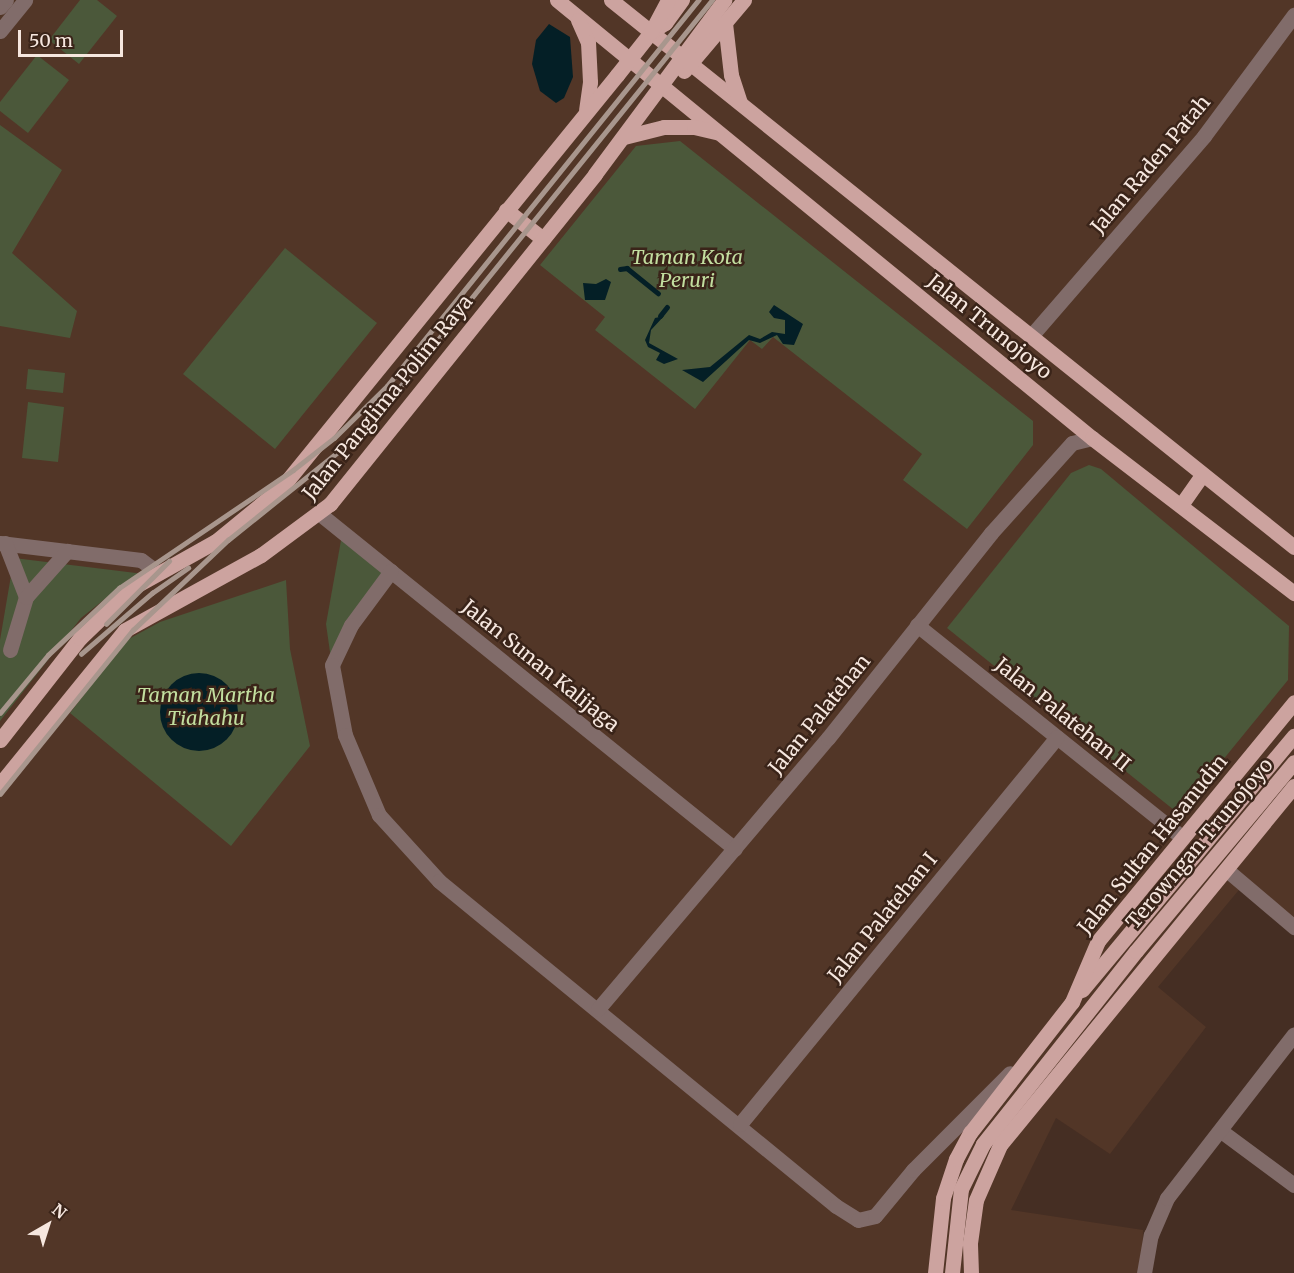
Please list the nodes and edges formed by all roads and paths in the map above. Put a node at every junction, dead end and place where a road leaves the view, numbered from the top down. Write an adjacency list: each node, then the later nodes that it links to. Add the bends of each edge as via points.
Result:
1 (6, 0): 9 (street)
2 (25, 0): 13 (street)
3 (557, 0): 10 (main road, Jalan Trunojoyo)
4 (611, 0): 14 (main road, Jalan Trunojoyo)
5 (668, 0): 14 (main road)
6 (682, 0): 14 (main road, via 665,23)
7 (724, 0): 16 (main road)
8 (744, 0): 12 (main road)
9 (0, 8)
10 (574, 14): 15 (main road, Jalan Trunojoyo); 19 (main road, via 588,42 590,82)
11 (1294, 15): 24 (street, Jalan Raden Patah, via 1204,136)
12 (725, 23): 16 (main road); 18 (main road, via 731,75)
13 (0, 31)
14 (651, 32): 15 (main road, Jalan Panglima Polim Raya); 16 (main road, Jalan Trunojoyo)
15 (629, 60): 17 (main road, Jalan Trunojoyo); 19 (main road, Jalan Panglima Polim Raya)
16 (686, 60): 17 (main road, Jalan Panglima Polim Raya); 18 (main road, Jalan Trunojoyo)
17 (665, 84): 20 (main road, Jalan Trunojoyo); 21 (main road, Jalan Panglima Polim Raya)
18 (740, 102): 24 (main road, Jalan Trunojoyo)
19 (586, 110): 22 (main road, Jalan Panglima Polim Raya)
20 (722, 134): 21 (main road, via 694,127 664,127); 25 (main road, Jalan Trunojoyo)
21 (624, 137): 23 (main road, Jalan Panglima Polim Raya)
22 (506, 210): 23 (main road); 35 (main road, Jalan Panglima Polim Raya, via 282,487 216,541)
23 (543, 239): 30 (main road, Jalan Panglima Polim Raya)
24 (1031, 336): 28 (main road, Jalan Trunojoyo)
25 (1071, 420): 26 (main road, Jalan Trunojoyo); 27 (street)
26 (1092, 438): 27 (street); 29 (main road, Jalan Trunojoyo)
27 (1072, 443): 38 (street, Jalan Palatehan, via 991,533)
28 (1202, 475): 29 (main road); 32 (main road, Jalan Trunojoyo)
29 (1181, 505): 36 (main road, Jalan Trunojoyo)
30 (320, 514): 34 (street, Jalan Sunan Kalijaga); 45 (main road, Jalan Panglima Polim Raya, via 261,555 125,630)
31 (3, 543): 33 (street); 37 (street)
32 (1294, 547)
33 (67, 551): 35 (street, via 141,560); 37 (street)
34 (391, 571): 48 (street, Jalan Sunan Kalijaga); 54 (street, via 351,625 332,664 337,709 379,815 439,881)
35 (157, 572): 43 (main road, Jalan Panglima Polim Raya, via 132,588 80,638)
36 (1293, 593)
37 (26, 597): 39 (street)
38 (917, 625): 42 (street, Jalan Palatehan II); 48 (street, Jalan Palatehan)
39 (10, 650)
40 (1294, 702): 47 (main road, Jalan Sultan Hasanudin)
41 (1294, 736): 53 (main road, Terowngan Trunojoyo)
42 (1057, 737): 47 (street, Jalan Palatehan II); 57 (street, Jalan Palatehan I)
43 (0, 740)
44 (1294, 762): 51 (main road, Terowngan Trunojoyo)
45 (0, 784)
46 (1294, 786): 49 (main road)
47 (1182, 837): 53 (main road, Jalan Sultan Hasanudin, via 1098,941)
48 (735, 849): 54 (street, Jalan Palatehan)
49 (1228, 871): 50 (street); 52 (main road)
50 (1294, 927)
51 (1136, 951): 52 (main road); 61 (main road, Terowngan Trunojoyo, via 975,1158 956,1215)
52 (1121, 997): 62 (main road, via 1000,1145 976,1200 970,1243)
53 (1072, 1002): 56 (main road, Jalan Sultan Hasanudin)
54 (598, 1009): 57 (street)
55 (1294, 1034): 58 (street)
56 (1031, 1053): 57 (street, via 866,1220 858,1220 836,1206); 60 (main road, Jalan Sultan Hasanudin, via 970,1133 956,1159 943,1198)
57 (740, 1124)
58 (1221, 1131): 59 (street); 63 (street, via 1167,1198 1151,1235)
59 (1294, 1185)
60 (935, 1273)
61 (952, 1273)
62 (971, 1273)
63 (1144, 1273)

